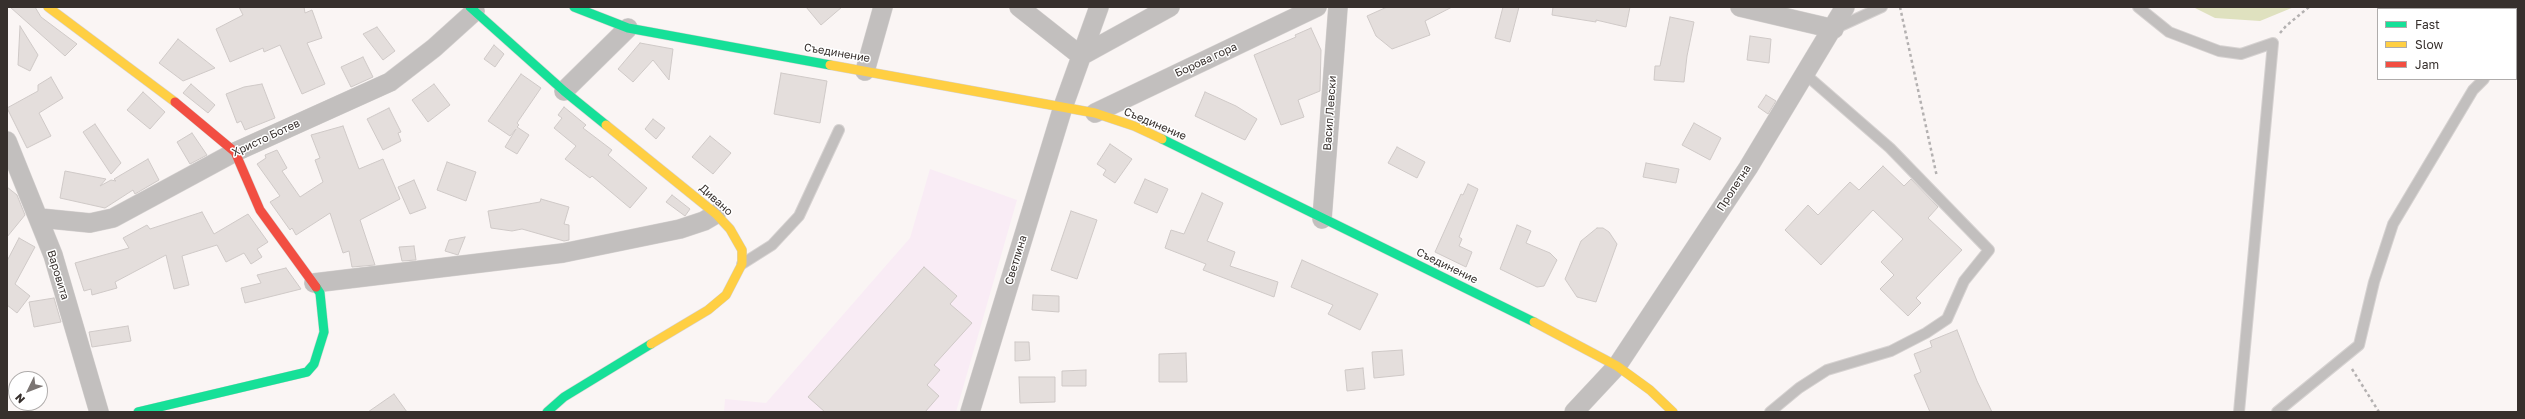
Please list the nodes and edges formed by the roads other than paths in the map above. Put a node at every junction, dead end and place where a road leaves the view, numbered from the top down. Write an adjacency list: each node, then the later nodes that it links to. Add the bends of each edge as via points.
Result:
1 (48, 7): 25 (street, via 153,84)
2 (574, 7): 14 (street, Съединение)
3 (883, 7): 17 (street)
4 (1019, 7): 16 (street)
5 (1099, 7): 16 (street, Светлина)
6 (1170, 7): 16 (street)
7 (1317, 7): 22 (street, Борова гора)
8 (1338, 7): 28 (street, Васил Левски)
9 (1740, 7): 15 (street)
10 (1845, 7): 15 (street, Пролетна)
11 (1882, 7): 15 (lane)
12 (2138, 7): 39 (lane, via 2169,32 2219,50 2242,54 2273,43)
13 (472, 9): 20 (street, Дивано); 25 (street, Христо Ботев, via 434,48 390,82)
14 (628, 28): 17 (street, Съединение); 20 (street)
15 (1834, 29): 18 (street, Пролетна)
16 (1081, 56): 21 (street, Светлина)
17 (865, 70): 21 (street, Съединение)
18 (1805, 74): 31 (street, Пролетна, via 1748,168); 38 (lane, via 1890,148 1989,250 1964,281 1947,319 1891,351 1827,370 1799,388)
19 (2483, 80): 40 (lane, via 2473,90 2393,224 2374,282 2359,345)
20 (564, 91): 26 (street, Дивано)
21 (1062, 108): 22 (street, Съединение); 35 (street, Светлина)
22 (1095, 113): 28 (street, Съединение, via 1134,126)
23 (839, 130): 29 (lane, via 799,216 772,245)
24 (7, 141): 27 (street, Варовита)
25 (235, 152): 27 (street, Христо Ботев, via 113,218 90,223); 30 (street, via 260,210)
26 (716, 214): 29 (street, Дивано, via 730,228 742,250); 30 (street, via 704,221 680,228 563,253)
27 (40, 218): 33 (street, Варовита)
28 (1322, 218): 31 (street, Съединение, via 1508,308)
29 (742, 264): 32 (street, via 726,295 708,310 592,378)
30 (314, 283): 34 (street, via 320,293 324,332 314,364 306,372)
31 (1617, 366): 36 (street, Пролетна); 37 (street, Съединение, via 1650,390)
32 (551, 411)
33 (99, 412)
34 (138, 412)
35 (970, 412)
36 (1574, 412)
37 (1673, 412)
38 (1770, 412)
39 (2239, 412)
40 (2277, 412)

